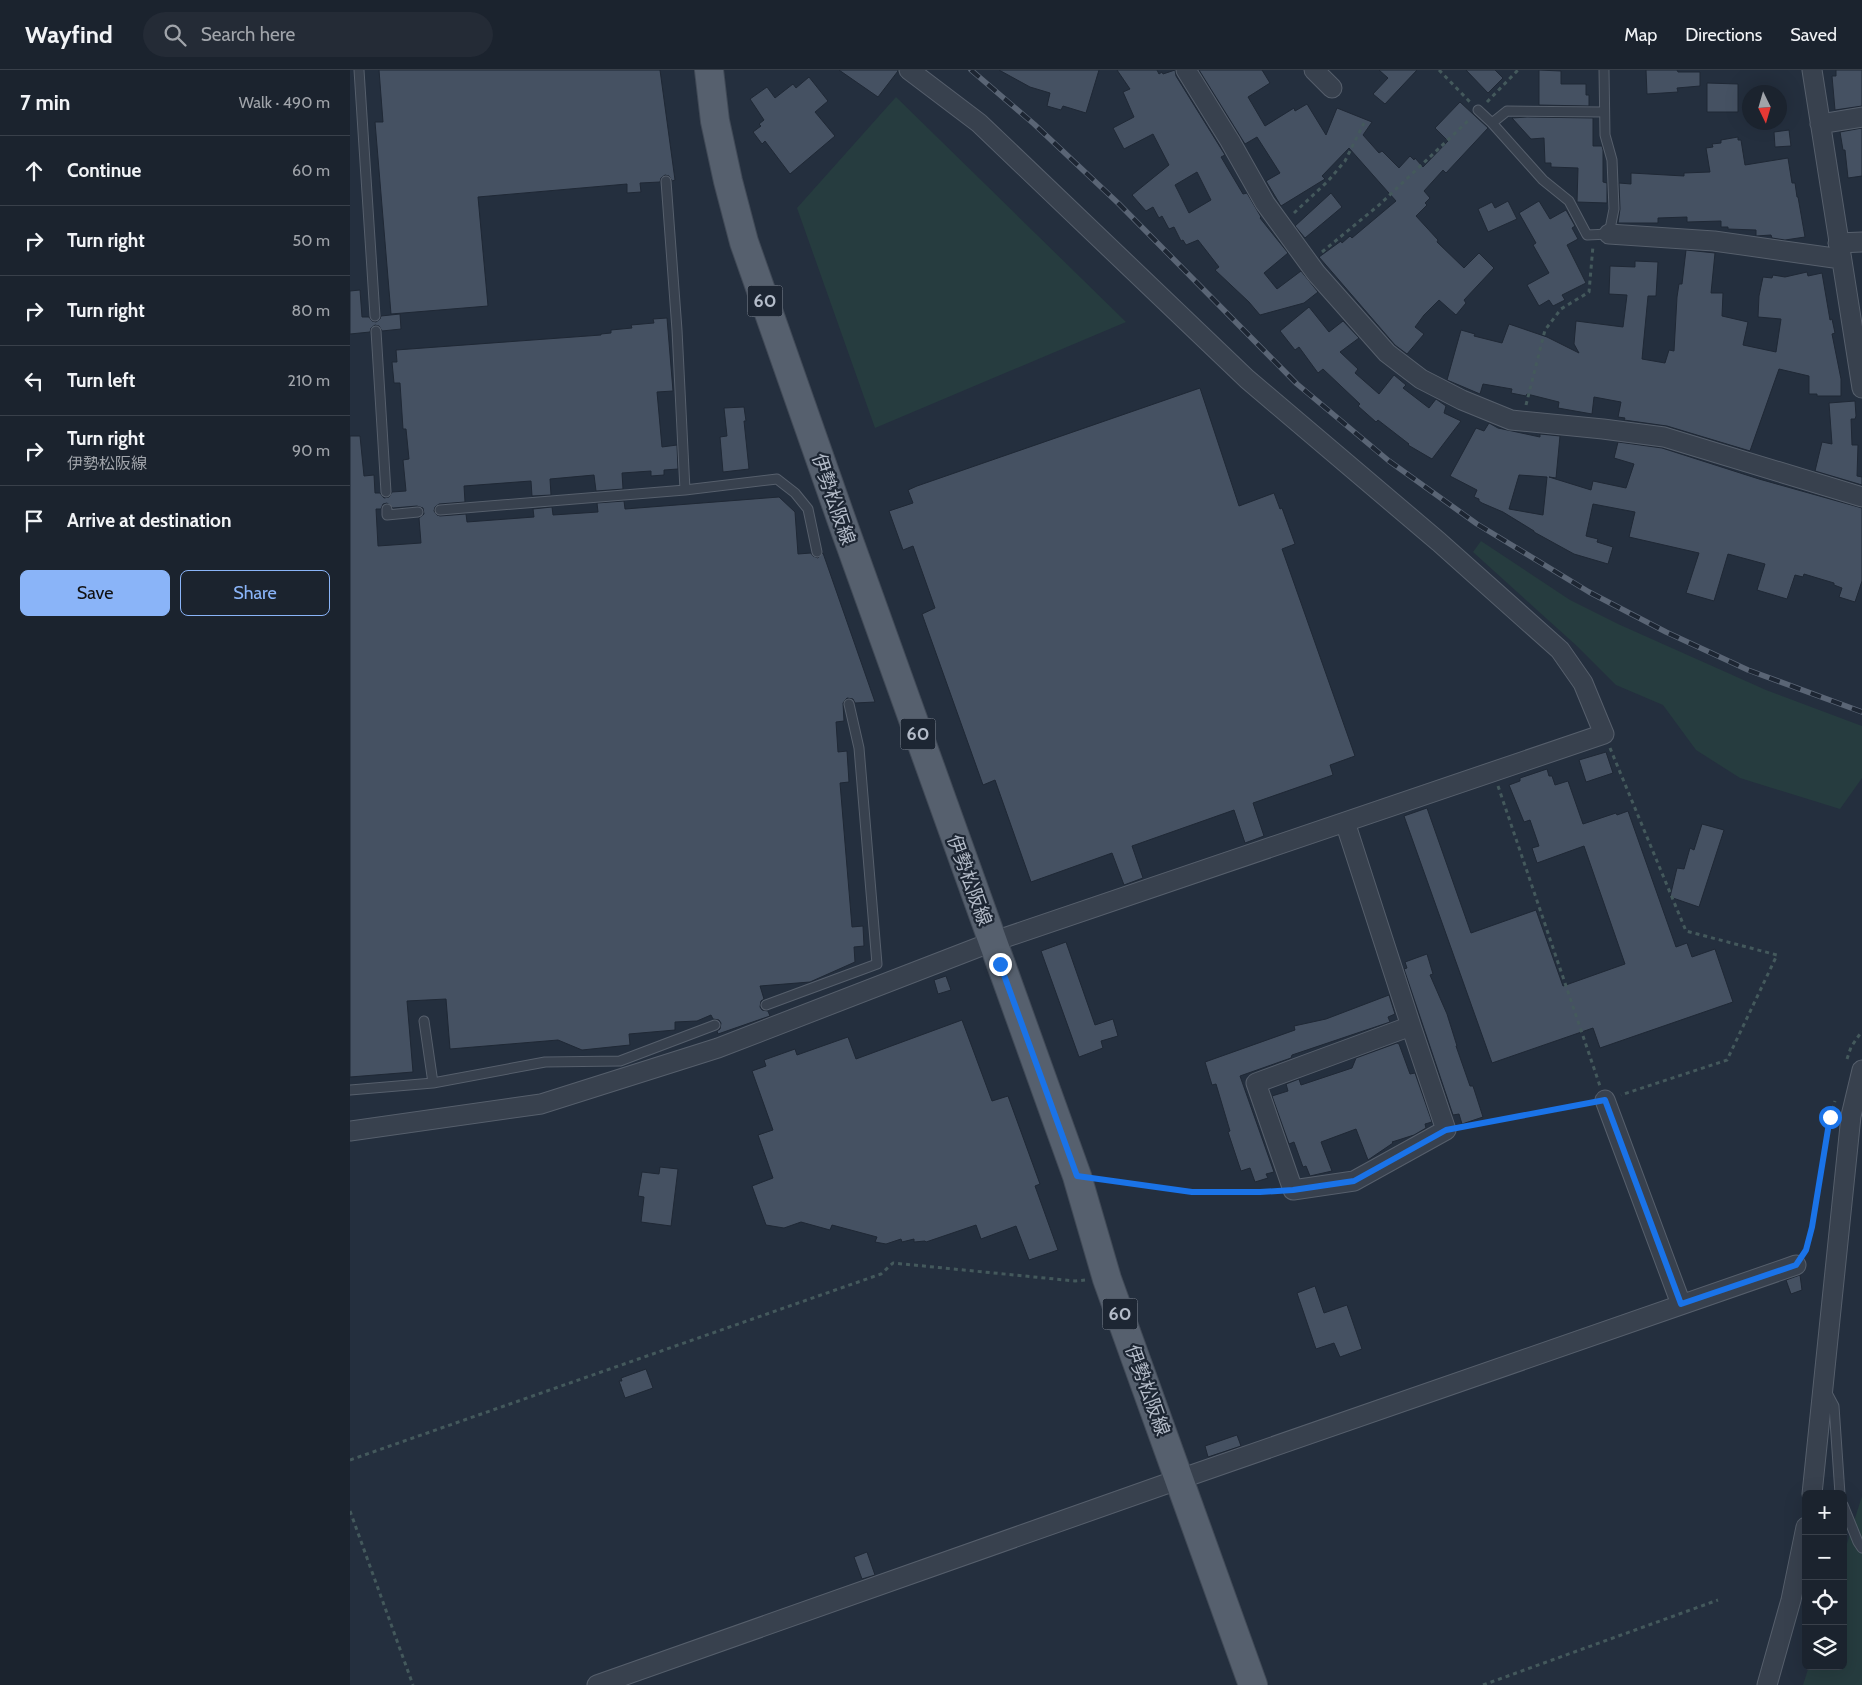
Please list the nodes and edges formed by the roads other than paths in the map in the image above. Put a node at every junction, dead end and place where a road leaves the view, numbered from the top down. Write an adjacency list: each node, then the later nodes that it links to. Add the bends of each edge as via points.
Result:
1 (359, 70): 18 (lane)
2 (709, 70): 30 (main road, 伊勢松阪線 / 60, via 715,121 744,242)
3 (909, 70): 29 (street, via 978,122 1247,378 1560,650 1583,683 1604,734)
4 (1186, 70): 23 (street, via 1265,203 1308,263 1387,353 1421,379 1511,420 1664,437)
5 (1314, 70): 8 (street)
6 (1604, 70): 10 (lane)
7 (1812, 70): 13 (street)
8 (1332, 88)
9 (1478, 110): 12 (lane)
10 (1604, 112): 12 (lane, via 1506,111); 15 (lane, via 1605,135 1612,160 1614,209)
11 (1862, 117): 13 (street)
12 (1492, 123): 15 (lane, via 1543,180 1569,201 1587,235)
13 (1820, 124): 17 (street)
14 (666, 181): 21 (lane)
15 (1609, 234): 17 (street)
16 (1862, 242): 17 (street)
17 (1839, 251): 20 (street)
18 (375, 316)
19 (376, 331): 22 (lane)
20 (1862, 388)
21 (685, 490): 25 (lane); 27 (lane, via 777,479 796,493 808,509)
22 (386, 492)
23 (1862, 497)
24 (387, 509): 26 (lane, via 387,515)
25 (440, 510)
26 (418, 512)
27 (817, 552)
28 (849, 704): 31 (lane, via 859,748 877,964)
29 (1345, 822): 30 (street); 34 (street)
30 (992, 942): 39 (street, via 718,1048 541,1104); 43 (main road, 伊勢松阪線 / 60, via 1077,1176 1108,1279)
31 (766, 1005)
32 (424, 1022): 36 (lane)
33 (715, 1025): 36 (lane, via 620,1061 545,1062)
34 (1412, 1026): 34 (street, via 1256,1083 1293,1190 1354,1181 1446,1130)
35 (1854, 1067): 42 (street)
36 (433, 1083): 37 (lane)
37 (350, 1090)
38 (1605, 1100): 41 (street)
39 (350, 1131)
40 (1796, 1265): 41 (street)
41 (1681, 1304): 43 (street)
42 (1823, 1386): 44 (street); 45 (lane, via 1834,1406)
43 (1180, 1479): 49 (street); 50 (main road, 伊勢松阪線 / 60)
44 (1812, 1490)
45 (1840, 1490)
46 (1847, 1515): 48 (lane)
47 (1804, 1535): 51 (street, via 1791,1600)
48 (1862, 1548)
49 (597, 1685)
50 (1253, 1685)
51 (1767, 1685)

